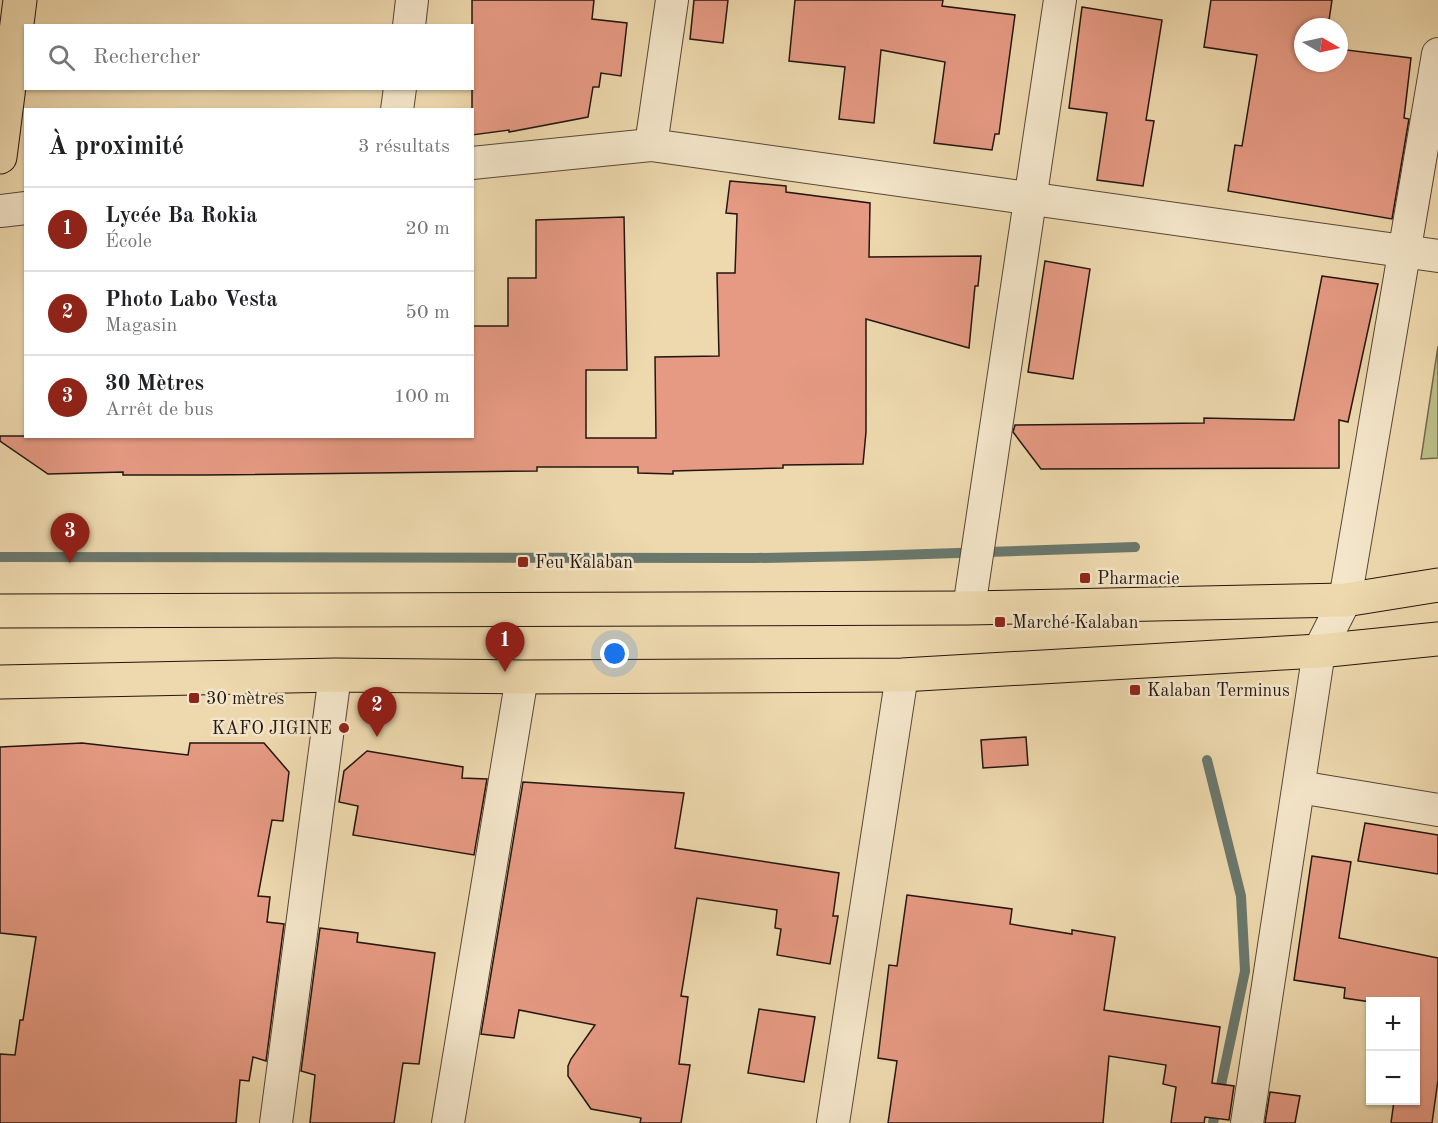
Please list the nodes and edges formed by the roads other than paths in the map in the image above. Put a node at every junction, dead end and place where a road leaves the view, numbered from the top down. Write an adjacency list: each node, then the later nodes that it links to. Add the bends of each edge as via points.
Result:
1 (20, 0): 8 (main road)
2 (412, 0): 5 (street)
3 (672, 0): 10 (street)
4 (1060, 0): 13 (street)
5 (409, 24)
6 (1438, 54): 16 (street)
7 (400, 90): 9 (street)
8 (4, 101): 11 (main road)
9 (397, 108)
10 (651, 146): 12 (street); 13 (street)
11 (0, 157)
12 (474, 163)
13 (1030, 198): 16 (street); 20 (street)
14 (24, 208): 15 (street)
15 (0, 211)
16 (1404, 252): 17 (street); 19 (street)
17 (1438, 256)
18 (1438, 585): 19 (main road)
19 (1345, 600): 20 (main road); 23 (street)
20 (969, 609): 21 (main road)
21 (0, 611)
22 (1438, 639): 23 (main road)
23 (1319, 651): 25 (main road); 28 (street)
24 (335, 675): 26 (main road); 27 (main road); 30 (street)
25 (902, 675): 26 (main road); 32 (street)
26 (522, 677): 31 (street)
27 (0, 682)
28 (1299, 787): 29 (street); 33 (street)
29 (1438, 810)
30 (276, 1123)
31 (448, 1123)
32 (833, 1123)
33 (1247, 1123)

